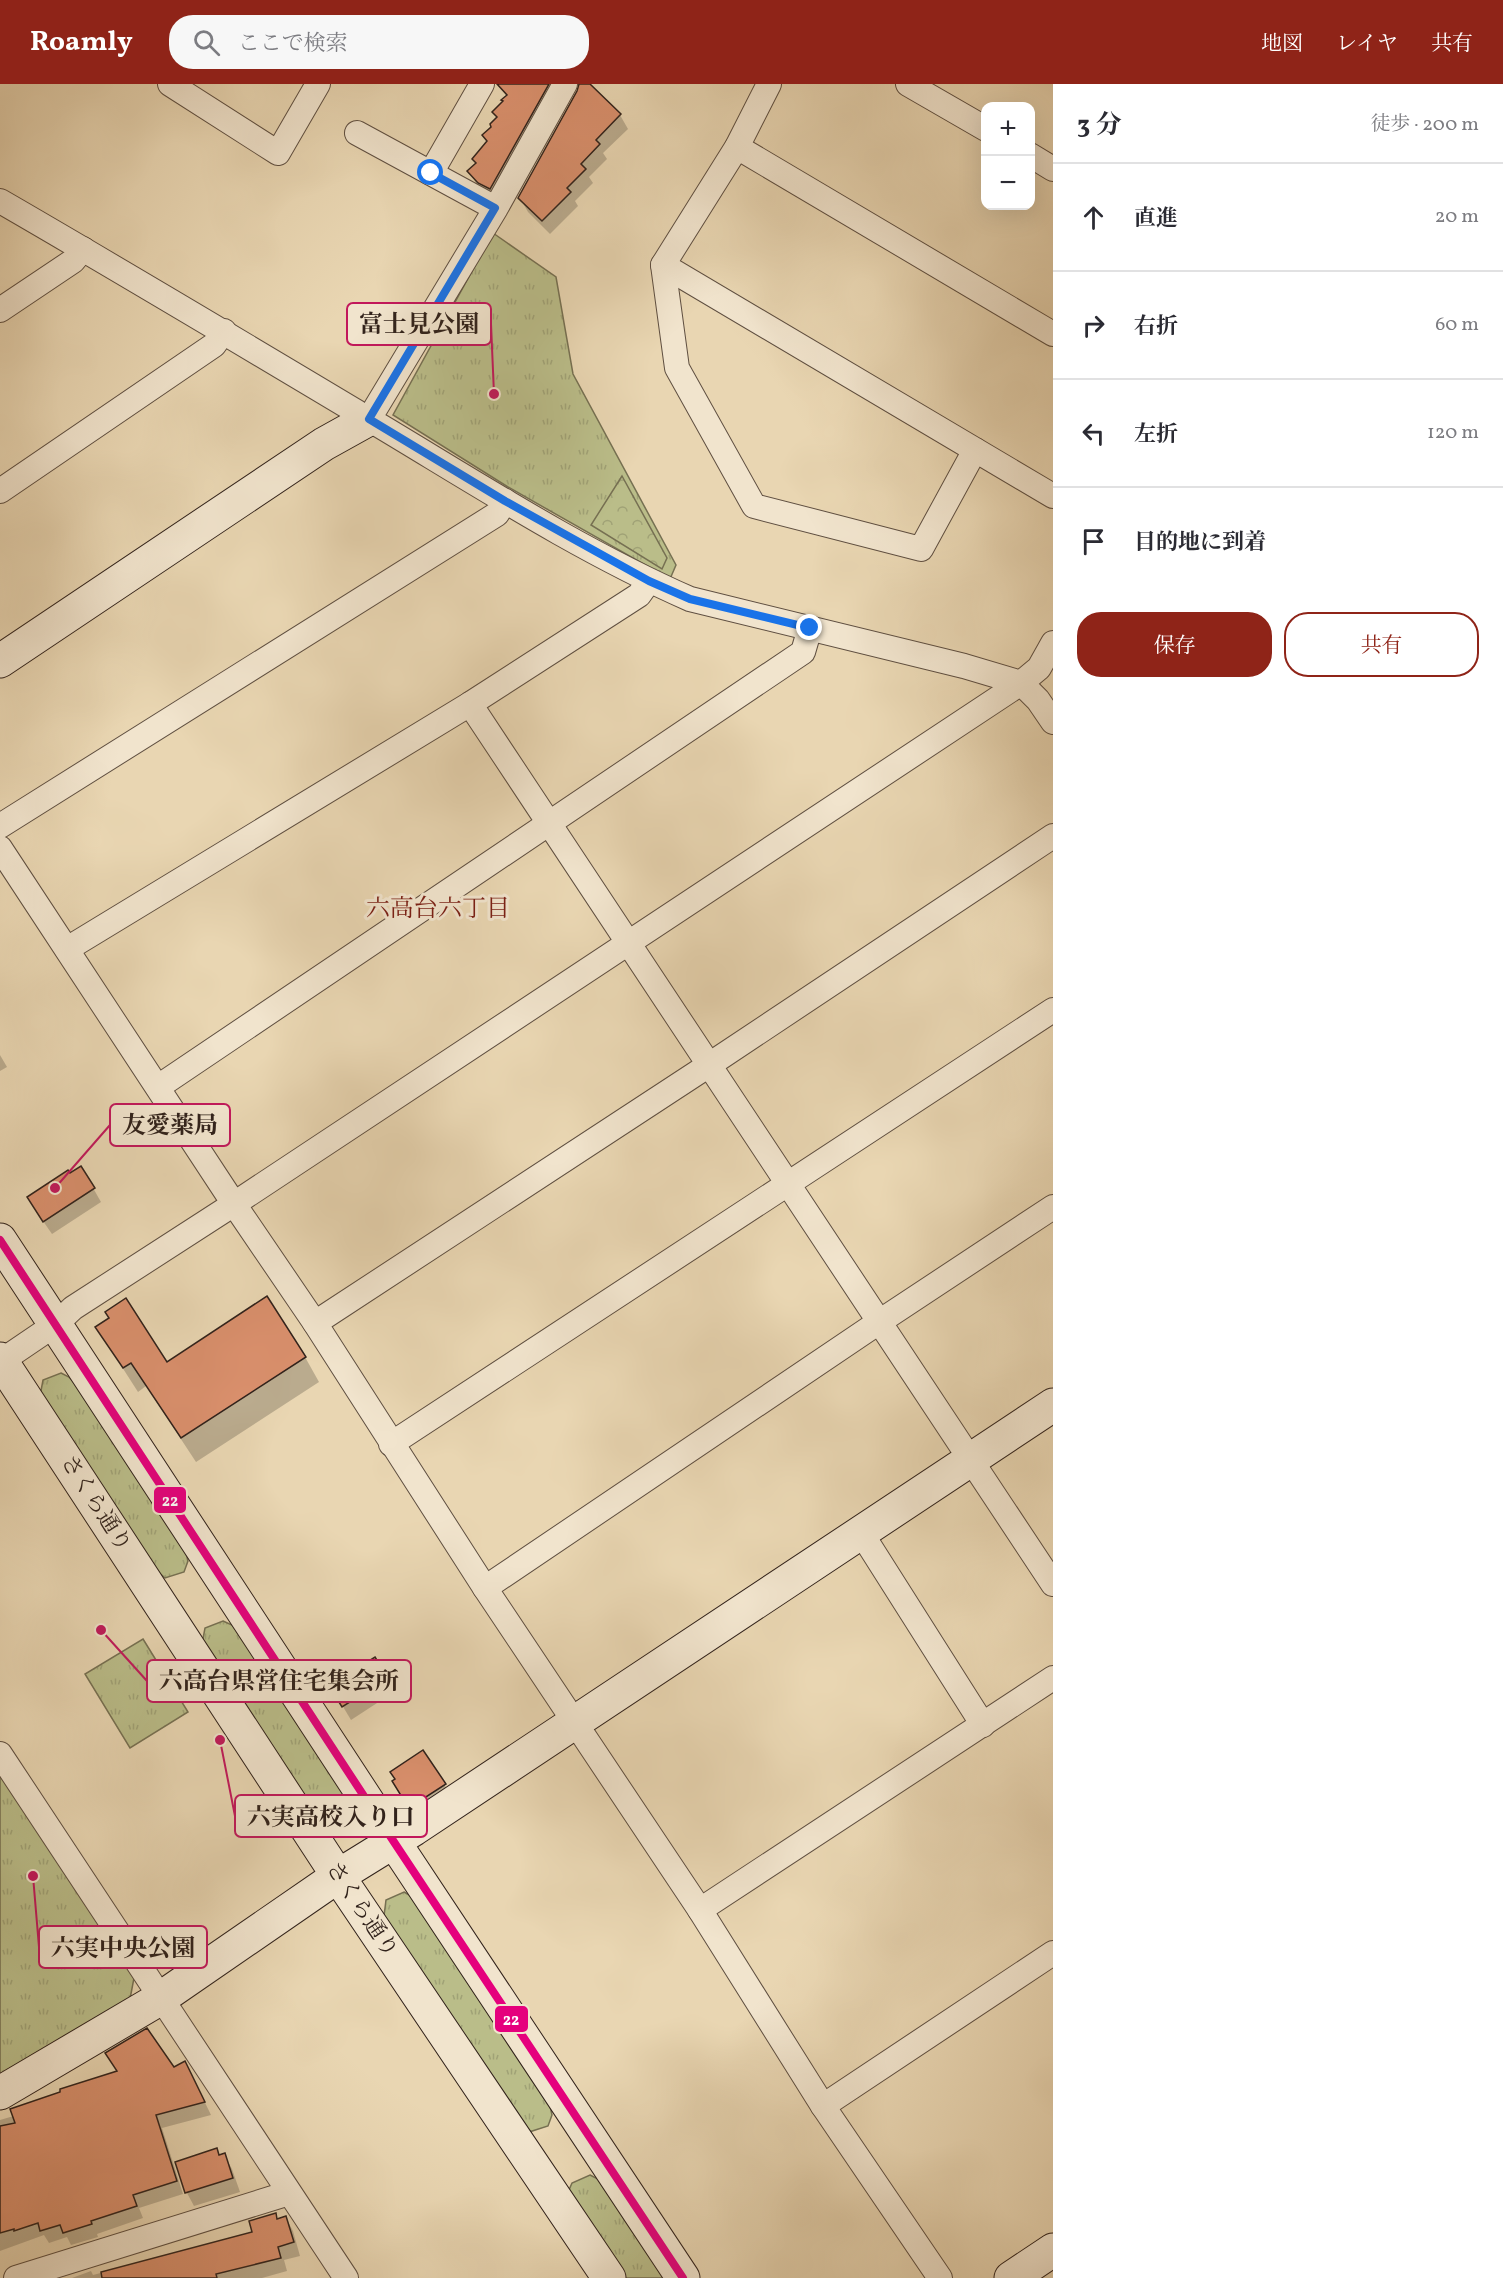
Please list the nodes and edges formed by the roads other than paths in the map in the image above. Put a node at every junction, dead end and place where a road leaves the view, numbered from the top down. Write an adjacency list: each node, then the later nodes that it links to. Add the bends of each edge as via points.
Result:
1 (170, 84): 2 (street, via 278,153)
2 (318, 84)
3 (482, 84): 12 (street)
4 (565, 84): 14 (street)
5 (769, 84): 9 (street)
6 (908, 84): 7 (street)
7 (981, 126)
8 (357, 133): 12 (street)
9 (737, 147): 16 (street); 19 (street)
10 (1032, 156): 11 (street)
11 (1053, 169)
12 (431, 173): 14 (street)
13 (0, 201): 15 (street)
14 (495, 208): 20 (street)
15 (83, 249): 17 (street, via 73,261); 18 (street)
16 (663, 266): 21 (street); 21 (street, via 677,368 754,506 921,549)
17 (0, 310)
18 (224, 331): 20 (street); 22 (street, via 214,345)
19 (1053, 333)
20 (369, 419): 24 (street); 28 (street, via 324,444)
21 (975, 450): 23 (street)
22 (0, 491)
23 (1053, 496)
24 (505, 501): 25 (street); 33 (street, via 496,514)
25 (649, 581): 26 (street, via 690,599); 30 (street, via 639,595)
26 (810, 628): 29 (street); 32 (street, via 803,652)
27 (1053, 643): 29 (street, via 1039,668)
28 (0, 662)
29 (1021, 683): 31 (street); 36 (street)
30 (470, 704): 32 (street); 37 (street)
31 (1053, 722)
32 (549, 822): 36 (street); 40 (street)
33 (0, 826)
34 (1053, 836): 39 (street)
35 (0, 848): 37 (street)
36 (629, 943): 39 (street); 42 (street)
37 (67, 949): 40 (street)
38 (1053, 1010): 41 (street)
39 (709, 1065): 41 (street); 46 (street)
40 (158, 1088): 42 (street)
41 (789, 1183): 45 (street); 50 (street)
42 (234, 1204): 46 (street); 47 (street, via 73,1308)
43 (1053, 1207): 45 (street)
44 (0, 1240): 47 (street)
45 (879, 1322): 51 (street); 54 (street)
46 (315, 1323): 50 (street)
47 (56, 1324): 48 (street); 59 (street)
48 (0, 1361): 60 (street, さくら通り)
49 (1053, 1405): 51 (street)
50 (391, 1444): 54 (street)
51 (969, 1458): 52 (street); 53 (street)
52 (860, 1531): 56 (street); 57 (street)
53 (1053, 1584)
54 (484, 1588): 56 (street)
55 (1053, 1678): 57 (street)
56 (574, 1723): 59 (street); 61 (street)
57 (983, 1725): 61 (street)
58 (0, 1754): 63 (street)
59 (394, 1842): 60 (street); 71 (street)
60 (338, 1876): 63 (street); 70 (street, さくら通り)
61 (700, 1910): 65 (street)
62 (1053, 1953): 65 (street)
63 (161, 1998): 64 (street); 66 (street)
64 (0, 2093)
65 (824, 2106): 72 (street)
66 (289, 2193): 68 (street); 69 (street)
67 (1053, 2250): 73 (street)
68 (16, 2278)
69 (346, 2278)
70 (609, 2278)
71 (683, 2278)
72 (940, 2278)
73 (1011, 2278)

